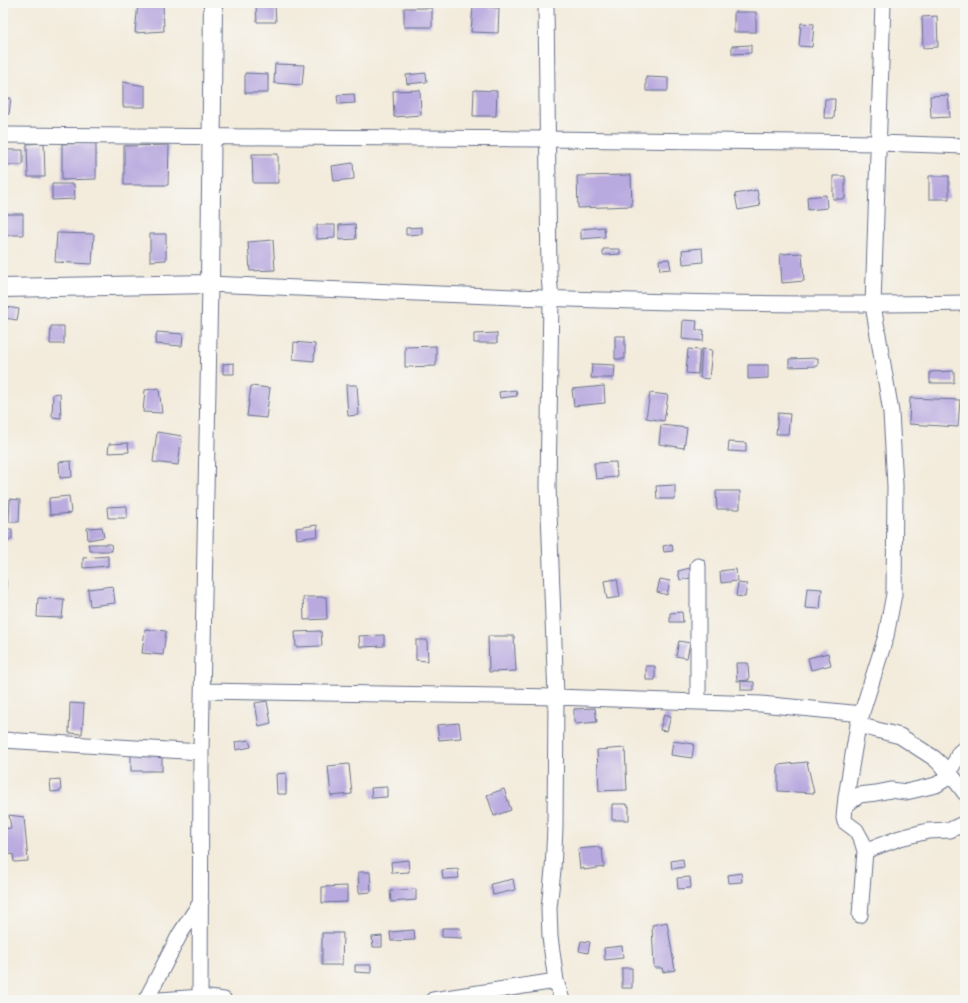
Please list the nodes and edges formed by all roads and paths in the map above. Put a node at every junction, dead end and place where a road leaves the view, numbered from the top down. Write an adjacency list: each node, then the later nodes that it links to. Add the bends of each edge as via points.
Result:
1 (213, 3): 5 (street)
2 (546, 3): 6 (street)
3 (883, 3): 7 (street)
4 (3, 135): 5 (street)
5 (212, 136): 6 (street); 9 (street)
6 (547, 139): 7 (street); 11 (street)
7 (879, 143): 8 (street); 13 (street)
8 (965, 146)
9 (210, 284): 10 (street); 11 (street); 15 (street)
10 (3, 288)
11 (551, 299): 13 (street); 16 (street, via 548,486)
12 (965, 303): 13 (street)
13 (873, 305): 18 (street, via 891,412 894,594 886,636)
14 (698, 566): 17 (street)
15 (203, 691): 16 (street); 21 (street)
16 (556, 697): 17 (street); 29 (street, via 555,827 549,908)
17 (698, 702): 18 (street, via 760,704)
18 (860, 719): 22 (street, via 900,736 934,758); 24 (street)
19 (3, 740): 21 (street)
20 (965, 748): 22 (street, via 959,753)
21 (201, 752): 27 (street)
22 (949, 772): 23 (street); 24 (street, via 944,780 936,785 906,792 891,790)
23 (965, 793)
24 (850, 798): 26 (street, via 845,822 856,830)
25 (965, 823): 26 (street, via 950,830 923,832 900,838)
26 (865, 851): 28 (street)
27 (201, 902): 30 (street); 31 (street, via 180,934)
28 (860, 915)
29 (556, 981): 34 (street); 35 (street)
30 (201, 999): 32 (street); 33 (street)
31 (146, 1000)
32 (160, 1000)
33 (224, 1000)
34 (433, 1000)
35 (562, 1000)

